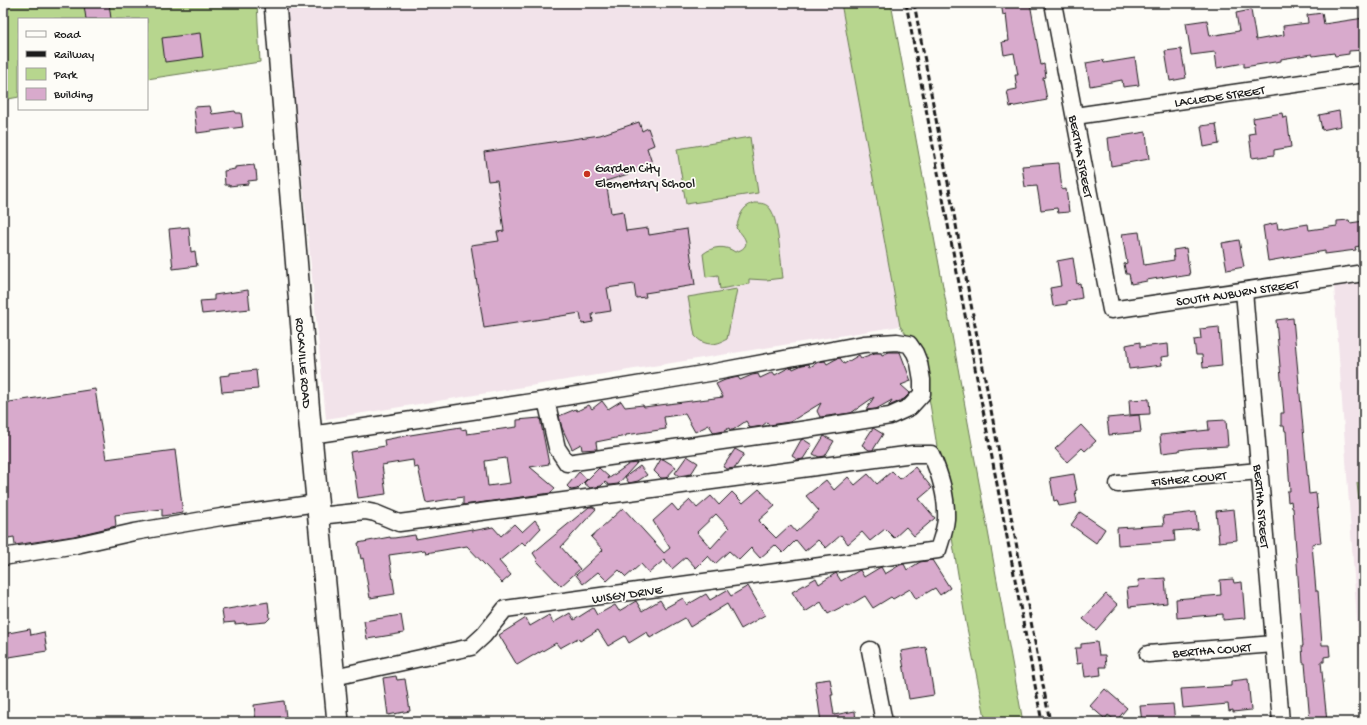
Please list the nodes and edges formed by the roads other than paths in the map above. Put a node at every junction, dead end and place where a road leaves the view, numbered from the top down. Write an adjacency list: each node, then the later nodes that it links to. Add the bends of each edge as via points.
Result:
1 (275, 3): 9 (main road, ROCKVILLE ROAD)
2 (1053, 3): 4 (street, BERTHA STREET)
3 (1364, 74): 4 (street, LACLEDE STREET)
4 (1075, 116): 7 (street, BERTHA STREET)
5 (1364, 273): 6 (street, SOUTH AUBURN STREET)
6 (1244, 291): 7 (street, SOUTH AUBURN STREET); 10 (street, BERTHA STREET)
7 (1111, 310)
8 (546, 400): 8 (street, via 864,344 897,342 909,344 915,353 922,380 922,394 910,407 890,416 567,463 557,448); 9 (street)
9 (311, 435): 12 (main road, ROCKVILLE ROAD)
10 (1259, 471): 11 (street, FISHER COURT); 14 (street, BERTHA STREET)
11 (1118, 484)
12 (318, 510): 13 (street, via 221,517); 17 (main road, ROCKVILLE ROAD); 17 (street, WISGY DRIVE, via 365,511 399,523 913,454 931,454 944,496 946,519 938,550 506,609 471,647)
13 (3, 557)
14 (1274, 644): 16 (street, BERTHA COURT); 20 (street, BERTHA STREET)
15 (870, 650): 19 (street)
16 (1148, 654)
17 (334, 677): 18 (main road, ROCKVILLE ROAD)
18 (338, 722)
19 (884, 722)
20 (1281, 722)

